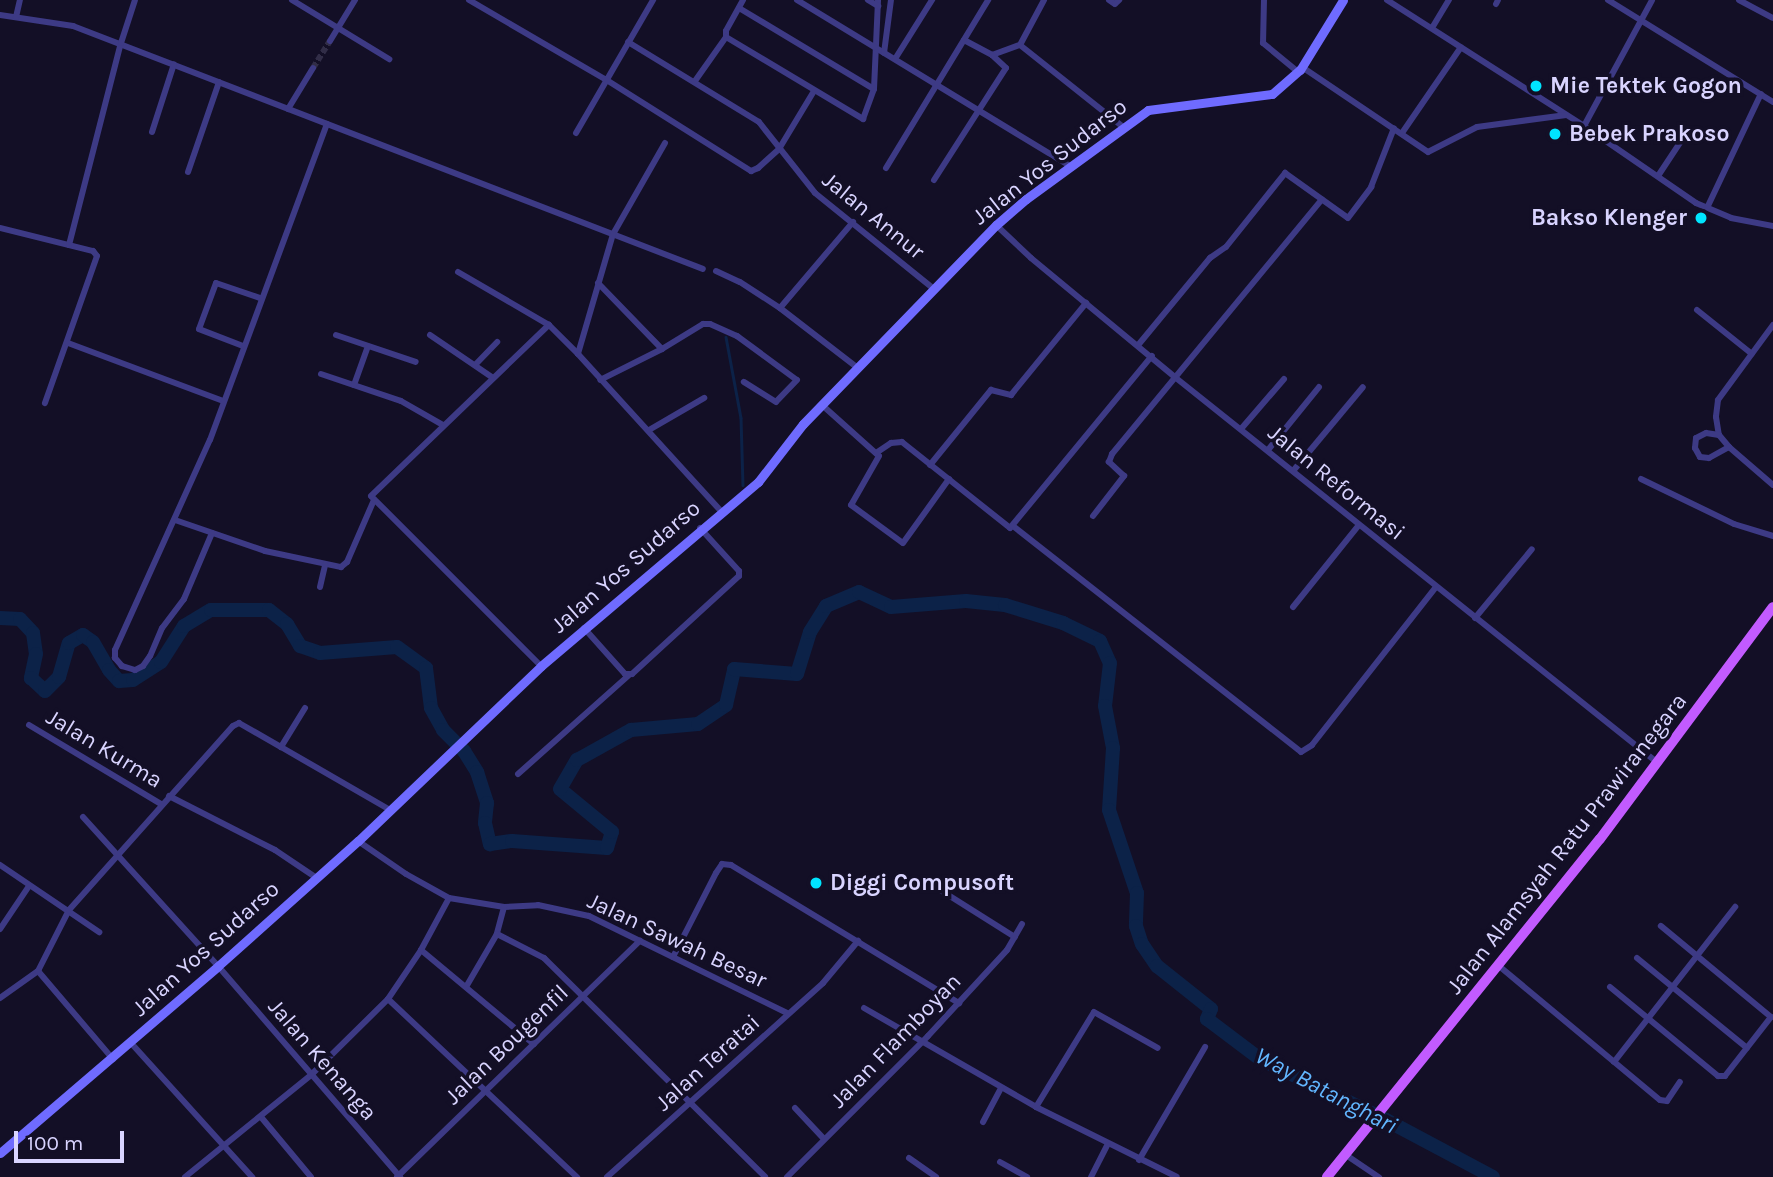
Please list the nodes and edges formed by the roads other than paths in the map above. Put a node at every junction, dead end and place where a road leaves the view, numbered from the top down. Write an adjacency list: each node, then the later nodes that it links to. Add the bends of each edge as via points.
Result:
1 (20, 0): 26 (street)
2 (135, 0): 35 (street)
3 (292, 0): 30 (street)
4 (355, 0): 30 (street)
5 (469, 0): 46 (street)
6 (653, 0): 34 (street)
7 (743, 0): 24 (street)
8 (797, 0): 37 (street)
9 (868, 0): 23 (street)
10 (891, 0): 39 (street)
11 (932, 0): 42 (street)
12 (988, 0): 32 (street)
13 (1044, 0): 36 (street)
14 (1109, 0): 15 (street, via 1115,4)
15 (1119, 0)
16 (1264, 0): 45 (street, via 1261,35 1266,46)
17 (1343, 0): 45 (street, Jalan Yos Sudarso)
18 (1388, 0): 29 (street)
19 (1449, 0): 29 (street)
20 (1608, 0): 28 (street)
21 (1652, 0): 28 (street)
22 (1739, 0): 27 (street)
23 (878, 3): 37 (street)
24 (739, 8): 31 (street); 50 (street)
25 (0, 15): 26 (street)
26 (16, 17): 35 (street, via 73,26)
27 (1773, 18)
28 (1640, 21): 52 (street); 59 (street)
29 (1432, 28): 38 (street)
30 (338, 30): 33 (street); 41 (street)
31 (726, 37): 47 (street); 51 (street)
32 (964, 40): 40 (street); 49 (street)
33 (330, 41)
34 (628, 42): 46 (street); 47 (street, Jalan Annur)
35 (121, 43): 43 (street); 79 (street)
36 (1020, 45): 40 (street); 58 (street)
37 (874, 47): 39 (street); 50 (street)
38 (1461, 47): 56 (street); 63 (street)
39 (884, 53): 42 (street)
40 (992, 55): 55 (street, via 1006,68)
41 (389, 59)
42 (895, 59): 49 (street)
43 (174, 64): 48 (street); 61 (street)
44 (313, 68): 54 (street)
45 (1300, 70): 58 (street, Jalan Yos Sudarso, via 1272,94 1165,106 1148,110); 60 (street)
46 (604, 79): 62 (street); 66 (street, via 751,171)
47 (695, 81): 66 (street, Jalan Annur, via 759,122)
48 (219, 82): 54 (street); 69 (street)
49 (938, 84): 55 (street); 68 (street)
50 (873, 89): 51 (street, via 863,119)
51 (814, 91): 66 (street)
52 (1760, 94): 53 (street); 73 (street)
53 (1773, 101)
54 (288, 109): 57 (street)
55 (979, 113): 67 (street); 71 (street)
56 (1566, 115): 59 (street); 63 (street, via 1477,127 1428,152)
57 (327, 124): 78 (street); 85 (street)
58 (1122, 126): 67 (street, Jalan Yos Sudarso)
59 (1584, 126): 70 (street)
60 (1394, 128): 63 (street); 72 (street, via 1371,187 1348,218)
61 (152, 132)
62 (576, 133)
63 (1402, 133)
64 (1685, 135): 70 (street)
65 (665, 143): 78 (street)
66 (779, 149): 74 (street, Jalan Annur, via 809,187)
67 (1070, 166): 75 (street, Jalan Yos Sudarso)
68 (886, 168)
69 (188, 172)
70 (1658, 176): 73 (street)
71 (934, 180)
72 (1322, 199): 95 (street, via 1285,173); 107 (street)
73 (1707, 208): 76 (street)
74 (853, 222): 84 (street, Jalan Annur); 87 (street)
75 (996, 225): 84 (street, Jalan Yos Sudarso); 86 (street, Jalan Reformasi)
76 (1773, 226)
77 (0, 228): 79 (street)
78 (613, 233): 80 (street); 83 (street)
79 (69, 245): 94 (street, via 93,251 97,259)
80 (703, 269)
81 (716, 271): 87 (street)
82 (458, 272): 89 (street)
83 (598, 283): 98 (street); 99 (street)
84 (934, 289): 104 (street, Jalan Yos Sudarso)
85 (260, 298): 96 (street); 96 (street, via 216,283 199,329)
86 (1086, 303): 95 (street, Jalan Reformasi); 125 (street, via 1012,395 991,390)
87 (779, 308): 104 (street)
88 (1697, 310): 100 (street)
89 (549, 325): 99 (street); 106 (street)
90 (1773, 325): 100 (street)
91 (337, 335): 97 (street)
92 (430, 335): 103 (street)
93 (497, 342): 103 (street)
94 (68, 343): 115 (street); 116 (street)
95 (1139, 344): 101 (street, Jalan Reformasi)
96 (243, 346): 115 (street)
97 (368, 346): 102 (street); 111 (street)
98 (662, 349): 109 (street); 110 (street, via 704,324 717,326 797,380 776,402)
99 (578, 354): 109 (street)
100 (1752, 354): 121 (street, via 1718,400)
101 (1152, 356): 107 (street, Jalan Reformasi); 135 (street)
102 (415, 362)
103 (475, 365): 106 (street)
104 (858, 368): 117 (street, Jalan Yos Sudarso)
105 (321, 374): 111 (street)
106 (493, 378): 118 (street)
107 (1176, 378): 119 (street, Jalan Reformasi); 132 (street, via 1109,459 1124,475)
108 (1284, 379): 119 (street)
109 (600, 380): 120 (street)
110 (744, 382)
111 (354, 385): 118 (street, via 401,401)
112 (1319, 387): 123 (street)
113 (1363, 387): 126 (street)
114 (704, 398): 120 (street)
115 (223, 401): 133 (street)
116 (44, 403)
117 (822, 405): 124 (street); 131 (street, Jalan Yos Sudarso, via 758,481)
118 (443, 425): 130 (street, via 372,494)
119 (1241, 429): 123 (street, Jalan Reformasi)
120 (649, 430): 131 (street)
121 (1719, 435): 122 (street); 122 (street, via 1706,433 1696,438 1700,457 1709,458)
122 (1729, 447): 129 (street)
123 (1268, 450): 126 (street, Jalan Reformasi)
124 (876, 453): 125 (street, via 902,442); 127 (street, via 878,460 851,505 903,543)
125 (930, 465): 127 (street)
126 (1293, 471): 134 (street, Jalan Reformasi)
127 (949, 479): 135 (street, via 1006,527)
128 (1641, 479): 138 (street, via 1685,503)
129 (1773, 485)
130 (374, 500): 140 (street, via 347,562 341,567); 147 (street)
131 (721, 511): 136 (street, Jalan Yos Sudarso)
132 (1093, 516)
133 (175, 520): 137 (street); 137 (street, via 115,650 115,659 129,670 143,666 150,656 162,628 184,599)
134 (1359, 524): 142 (street, Jalan Reformasi); 143 (street)
135 (1013, 526): 142 (street, via 1301,751 1312,745)
136 (700, 528): 146 (street, Jalan Yos Sudarso); 148 (street, via 739,576)
137 (212, 533): 140 (street)
138 (1773, 536)
139 (1532, 549): 145 (street)
140 (326, 565): 141 (street)
141 (320, 587)
142 (1436, 587): 145 (street, Jalan Reformasi)
143 (1293, 607)
144 (1773, 607): 152 (main road, Jalan Alamsyah Ratu Prawiranegara)
145 (1475, 618): 152 (street, Jalan Reformasi)
146 (584, 628): 147 (street, Jalan Yos Sudarso); 148 (street)
147 (541, 666): 156 (street, Jalan Yos Sudarso)
148 (629, 675): 153 (street)
149 (305, 708): 151 (street)
150 (29, 725): 155 (street, Jalan Kurma)
151 (281, 747): 154 (street, via 236,723); 156 (street)
152 (1658, 763): 181 (main road, Jalan Alamsyah Ratu Prawiranegara)
153 (518, 774)
154 (169, 796): 155 (street); 161 (street, via 275,850)
155 (161, 804): 159 (street)
156 (390, 810): 158 (street, Jalan Yos Sudarso)
157 (83, 817): 159 (street, Jalan Kenanga)
158 (358, 841): 161 (street, Jalan Yos Sudarso); 164 (street, Jalan Sawah Besar)
159 (118, 858): 167 (street); 180 (street, Jalan Kenanga)
160 (0, 865): 163 (street)
161 (315, 877): 180 (street, Jalan Yos Sudarso)
162 (926, 881): 173 (street)
163 (29, 886): 167 (street); 170 (street)
164 (449, 898): 165 (street, Jalan Sawah Besar); 176 (street)
165 (504, 907): 172 (street); 174 (street, Jalan Sawah Besar, via 538,905 571,911)
166 (1735, 907): 177 (street)
167 (69, 910): 171 (street); 182 (street)
168 (1022, 924): 173 (street, Jalan Flamboyan)
169 (1661, 926): 177 (street)
170 (0, 929)
171 (99, 932)
172 (497, 934): 183 (street); 186 (street, via 544,958)
173 (1015, 937): 189 (street, Jalan Flamboyan)
174 (640, 941): 178 (street, Jalan Sawah Besar); 186 (street, Jalan Bougenfil)
175 (858, 941): 178 (street, via 731,865 722,864); 189 (street); 191 (street, Jalan Teratai, via 823,983)
176 (421, 950): 183 (street); 188 (street)
177 (1697, 954): 185 (street); 198 (street, via 1771,1017)
178 (673, 957): 191 (street, Jalan Sawah Besar)
179 (1637, 958): 185 (street)
180 (218, 966): 194 (street, Jalan Yos Sudarso); 201 (street, Jalan Kenanga)
181 (1499, 966): 200 (street); 214 (main road, Jalan Alamsyah Ratu Prawiranegara)
182 (38, 971): 187 (street); 199 (street)
183 (466, 987): 195 (street)
184 (1610, 987): 192 (street)
185 (1673, 987): 192 (street); 198 (street)
186 (583, 997): 195 (street, Jalan Bougenfil); 205 (street)
187 (0, 998)
188 (388, 999): 201 (street); 204 (street)
189 (959, 1003): 193 (street, Jalan Flamboyan)
190 (864, 1008): 193 (street)
191 (788, 1013): 205 (street, Jalan Teratai)
192 (1651, 1018): 198 (street, via 1721,1077); 200 (street)
193 (921, 1041): 203 (street); 210 (street, Jalan Flamboyan)
194 (131, 1042): 199 (street, Jalan Yos Sudarso); 212 (street)
195 (534, 1044): 204 (street, Jalan Bougenfil)
196 (1205, 1047): 216 (street)
197 (1158, 1048): 206 (street, via 1094,1012)
198 (1747, 1048)
199 (113, 1059): 213 (street, Jalan Yos Sudarso)
200 (1614, 1062): 202 (street, via 1662,1101 1667,1101)
201 (311, 1075): 208 (street); 221 (street, Jalan Kenanga)
202 (1680, 1082)
203 (1001, 1088): 206 (street); 209 (street)
204 (483, 1091): 221 (street, Jalan Bougenfil); 222 (street)
205 (690, 1104): 223 (street, Jalan Teratai); 224 (street)
206 (1035, 1107): 211 (street)
207 (795, 1108): 210 (street)
208 (261, 1117): 212 (street); 220 (street)
209 (983, 1122)
210 (824, 1139): 225 (street, Jalan Flamboyan)
211 (1107, 1145): 216 (street); 228 (street)
212 (223, 1148): 218 (street); 219 (street)
213 (0, 1153)
214 (1346, 1154): 230 (main road, Jalan Alamsyah Ratu Prawiranegara); 231 (street)
215 (909, 1158): 226 (street)
216 (1139, 1160): 229 (street)
217 (1000, 1162): 227 (street)
218 (185, 1177)
219 (252, 1177)
220 (311, 1177)
221 (398, 1177)
222 (577, 1177)
223 (607, 1177)
224 (765, 1177)
225 (787, 1177)
226 (934, 1177)
227 (1027, 1177)
228 (1091, 1177)
229 (1178, 1177)
230 (1327, 1177)
231 (1379, 1177)

